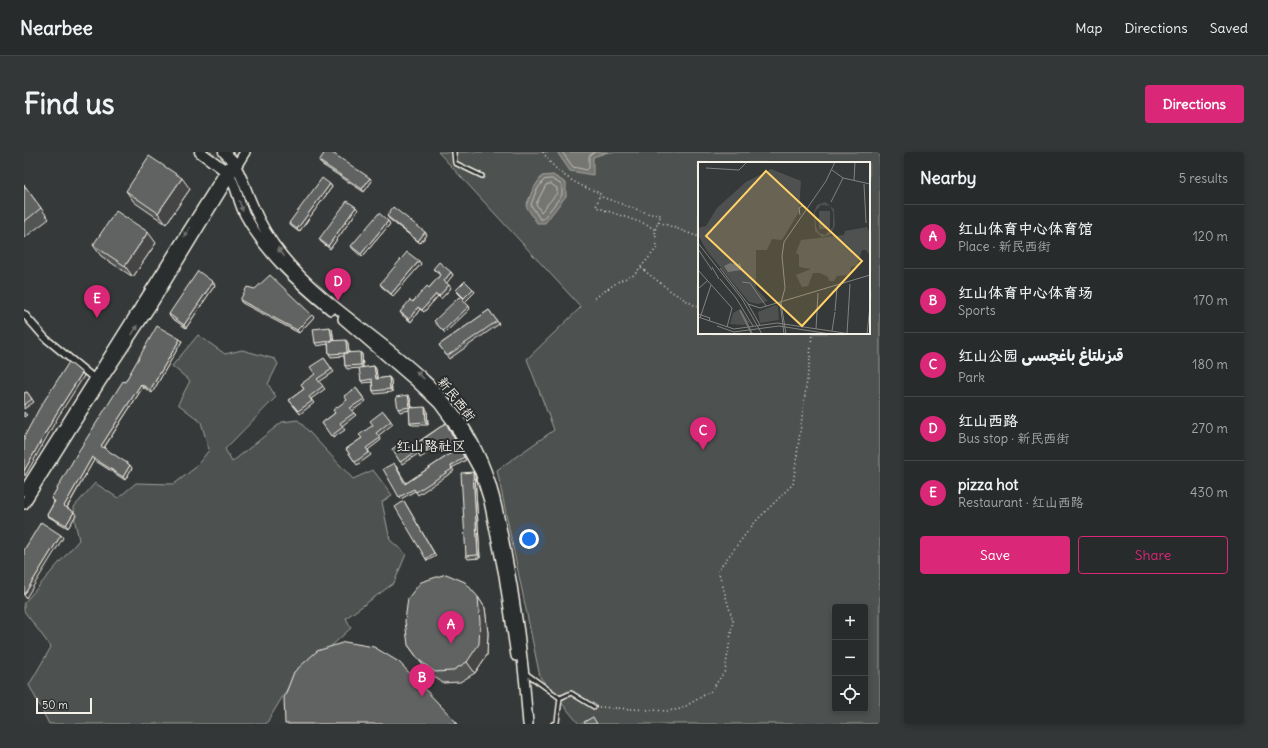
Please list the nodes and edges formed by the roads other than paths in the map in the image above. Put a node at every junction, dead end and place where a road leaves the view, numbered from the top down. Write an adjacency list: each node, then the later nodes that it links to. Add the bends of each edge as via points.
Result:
1 (200, 152): 6 (main road)
2 (224, 152): 5 (main road)
3 (244, 152): 5 (main road)
4 (454, 152): 7 (lane, via 455,163)
5 (235, 160): 6 (main road); 12 (main road, 新民西街, one-way to 5, via 514,592 497,506 478,452 458,418 439,394 410,365 300,276 266,232)
6 (228, 173): 9 (main road, one-way to 9); 11 (main road, one-way to 6, via 153,303); 15 (main road, 新民西街, one-way to 15, via 244,214 273,256 291,276 429,394 453,423 466,444 480,472 491,508 518,669)
7 (482, 176)
8 (24, 314): 9 (street, via 45,338)
9 (95, 379): 10 (main road)
10 (25, 487)
11 (24, 504)
12 (524, 672): 13 (lane); 16 (main road, 新民西街)
13 (560, 698): 14 (lane, via 571,693); 17 (lane, via 557,722)
14 (594, 707)
15 (522, 724)
16 (528, 724)
17 (553, 724)

